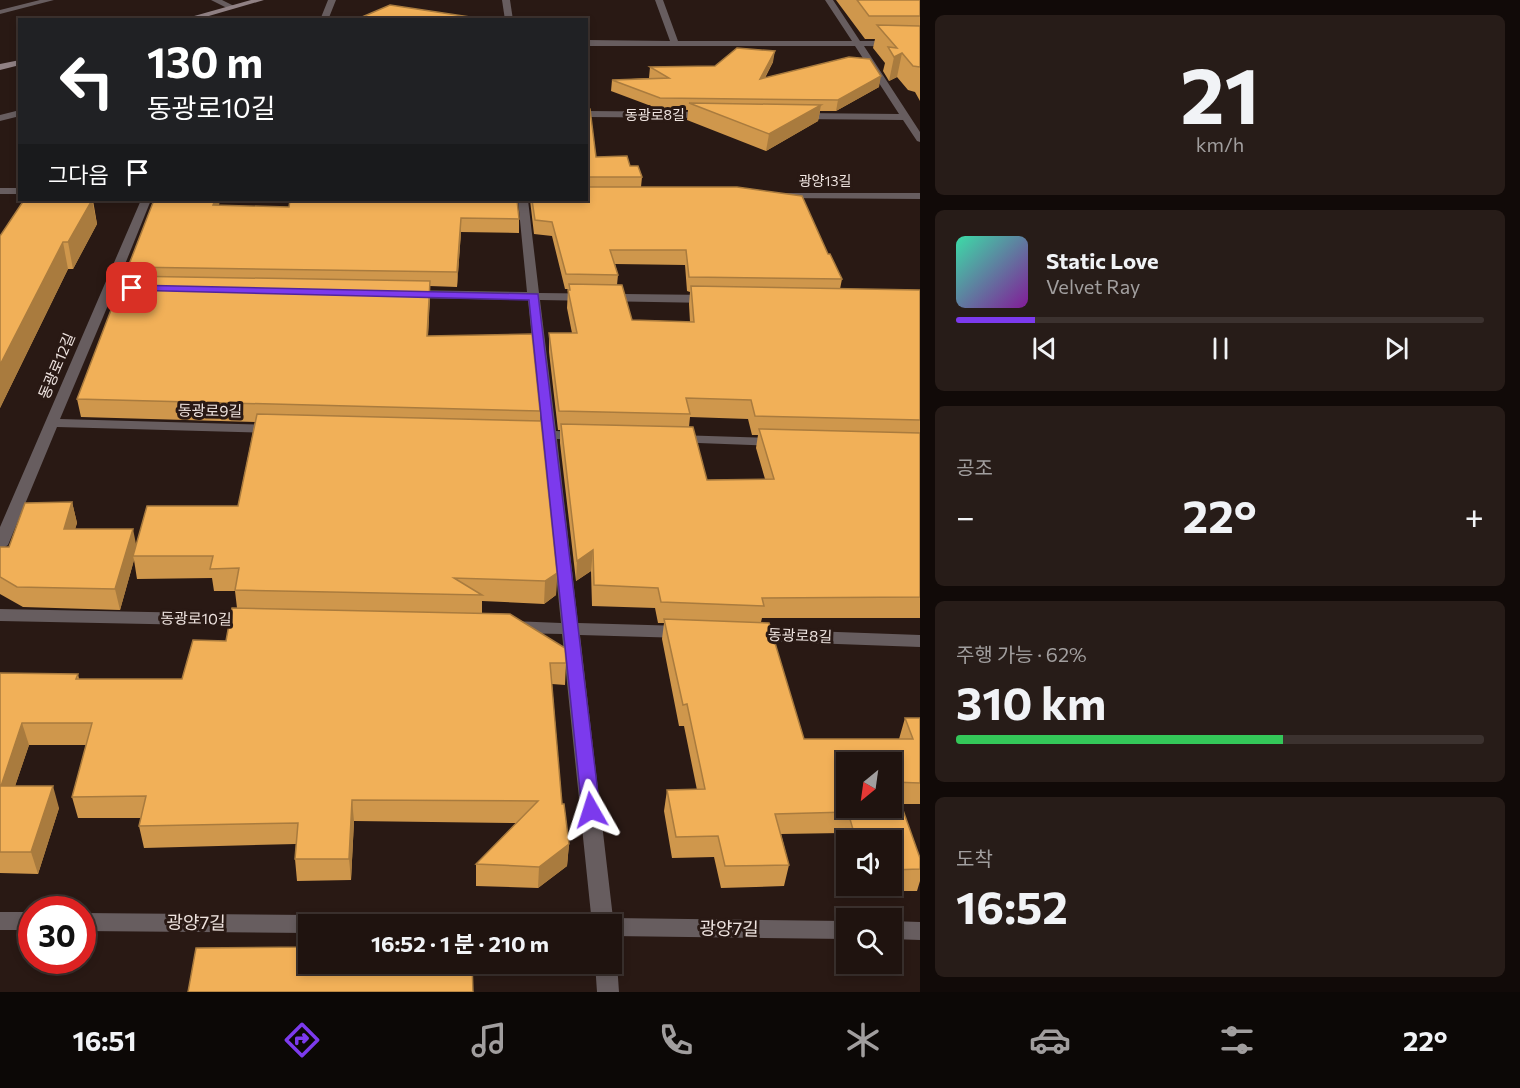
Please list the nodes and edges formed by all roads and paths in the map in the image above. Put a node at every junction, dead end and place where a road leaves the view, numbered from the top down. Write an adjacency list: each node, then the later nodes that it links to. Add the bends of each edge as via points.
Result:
1 (215, 0): 8 (street)
2 (260, 0): 8 (main road)
3 (332, 0): 11 (street)
4 (506, 0): 12 (street)
5 (659, 0): 14 (street)
6 (830, 0): 16 (street)
7 (44, 1): 9 (street)
8 (232, 7): 10 (main road)
9 (0, 12)
10 (191, 18)
11 (325, 18)
12 (509, 18)
13 (588, 43): 14 (street)
14 (675, 43): 16 (street)
15 (920, 44): 16 (street)
16 (858, 45): 23 (street)
17 (18, 62): 18 (main road)
18 (0, 67)
19 (18, 114): 24 (street)
20 (588, 114): 21 (street, 동광로8길)
21 (716, 115)
22 (786, 116): 23 (street)
23 (903, 117): 25 (street)
24 (0, 118)
25 (920, 139)
26 (0, 191): 27 (street)
27 (18, 191)
28 (765, 196): 29 (street, 광양13길)
29 (920, 196)
30 (146, 201): 32 (street, 동광로12길)
31 (524, 201): 35 (street)
32 (108, 288): 33 (street); 37 (street, 동광로12길)
33 (156, 288)
34 (392, 294): 35 (street)
35 (534, 297): 36 (street); 40 (street)
36 (721, 299)
37 (51, 423): 38 (street, 동광로9길); 44 (street, 동광로12길)
38 (288, 429)
39 (513, 434): 40 (street)
40 (549, 435): 41 (street); 48 (street)
41 (597, 436)
42 (657, 438): 43 (street)
43 (788, 442)
44 (0, 545)
45 (0, 615): 46 (street, 동광로10길)
46 (262, 621)
47 (501, 627): 48 (street)
48 (572, 628): 49 (street); 52 (street)
49 (700, 633)
50 (734, 634): 51 (street, 동광로8길)
51 (920, 640)
52 (602, 914)
53 (0, 921): 54 (street)
54 (18, 921)
55 (96, 922): 56 (street, 광양7길)
56 (298, 924)
57 (622, 927): 58 (street, 광양7길)
58 (836, 930)
59 (902, 930): 60 (street)
60 (920, 931)
61 (607, 974): 62 (street)
62 (608, 992)

